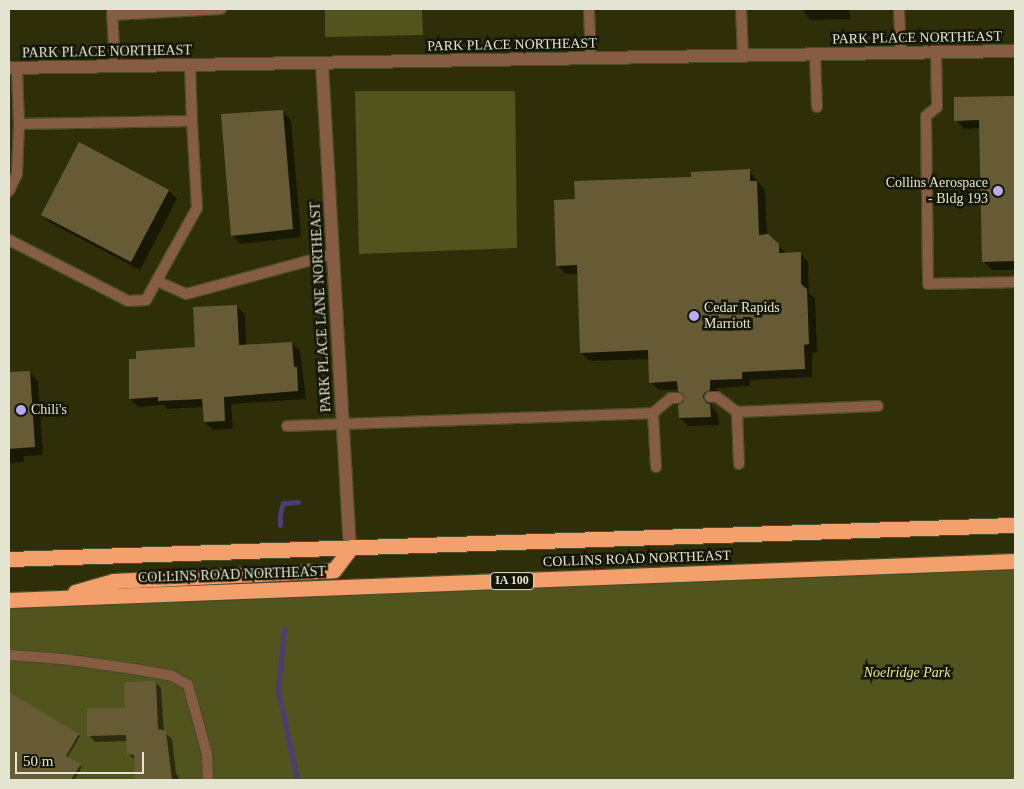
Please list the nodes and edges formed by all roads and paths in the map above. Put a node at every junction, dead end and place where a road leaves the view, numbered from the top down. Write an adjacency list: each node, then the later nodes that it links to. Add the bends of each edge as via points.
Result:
1 (221, 9): 5 (lane)
2 (741, 9): 10 (lane)
3 (899, 9): 8 (lane)
4 (589, 10): 11 (lane)
5 (112, 12): 14 (lane)
6 (1015, 51): 7 (street, PARK PLACE NORTHEAST)
7 (936, 53): 8 (street, PARK PLACE NORTHEAST); 23 (lane, via 937,107 926,116 928,284)
8 (901, 54): 9 (street, PARK PLACE NORTHEAST)
9 (815, 56): 10 (street, PARK PLACE NORTHEAST); 16 (lane)
10 (743, 57): 11 (street, PARK PLACE NORTHEAST)
11 (590, 59): 12 (street, PARK PLACE NORTHEAST)
12 (322, 64): 13 (street, PARK PLACE NORTHEAST); 21 (street, PARK PLACE LANE NORTHEAST)
13 (190, 66): 14 (street, PARK PLACE NORTHEAST); 17 (lane)
14 (115, 67): 15 (street, PARK PLACE NORTHEAST)
15 (13, 68): 18 (lane)
16 (817, 107)
17 (192, 121): 18 (lane); 22 (lane, via 197,208)
18 (19, 124): 19 (lane, via 18,174)
19 (9, 191)
20 (9, 240): 22 (lane, via 128,301 146,300)
21 (333, 254): 22 (lane, via 186,294); 29 (street, PARK PLACE LANE NORTHEAST)
22 (157, 280)
23 (1015, 282)
24 (678, 398): 28 (lane, via 671,398)
25 (710, 398): 27 (lane, via 717,397)
26 (878, 406): 27 (lane)
27 (737, 412): 31 (lane)
28 (653, 413): 29 (lane); 32 (lane)
29 (343, 423): 30 (lane); 34 (street, PARK PLACE LANE NORTHEAST)
30 (287, 426)
31 (739, 464)
32 (656, 467)
33 (1015, 524): 34 (highway, COLLINS ROAD NORTHEAST)
34 (350, 549): 35 (highway, COLLINS ROAD NORTHEAST); 37 (highway, COLLINS ROAD NORTHEAST, via 334,570 113,581)
35 (9, 559)
36 (1015, 561): 37 (highway, COLLINS ROAD NORTHEAST / IA 100)
37 (50, 599): 38 (highway, COLLINS ROAD NORTHEAST / IA 100)
38 (9, 600)
39 (9, 655): 40 (lane, via 63,658 134,669 172,676 188,685 207,754)
40 (208, 780)

